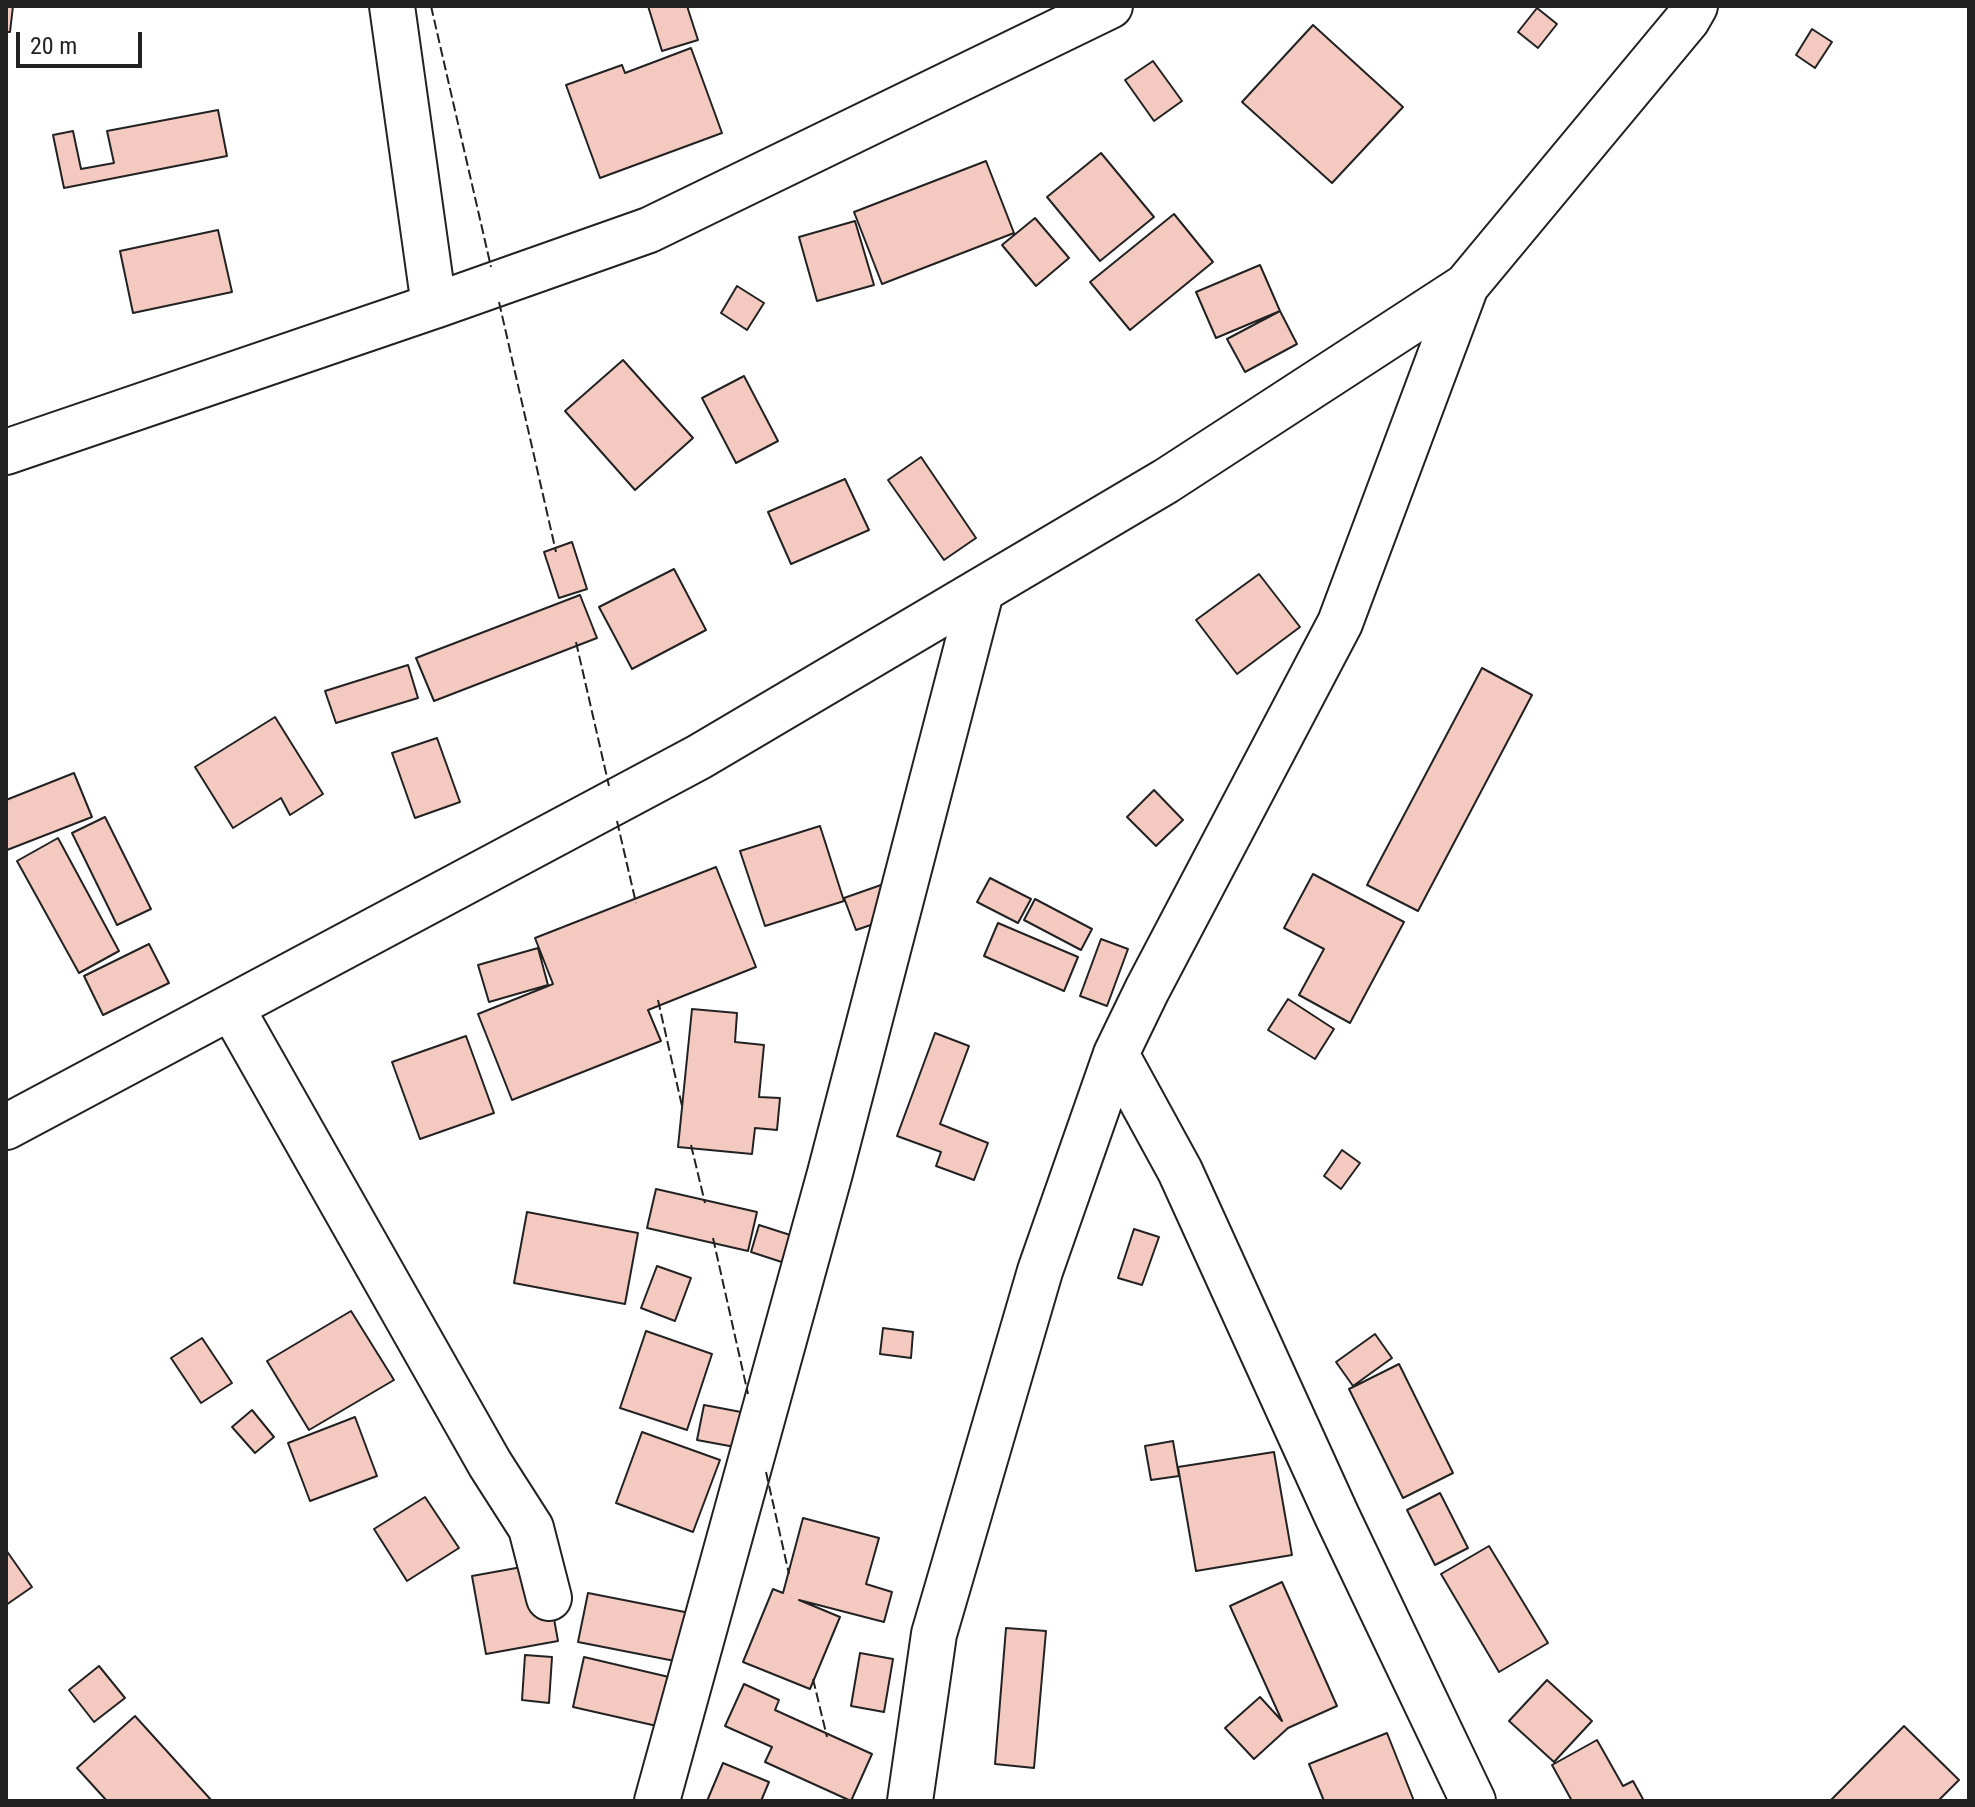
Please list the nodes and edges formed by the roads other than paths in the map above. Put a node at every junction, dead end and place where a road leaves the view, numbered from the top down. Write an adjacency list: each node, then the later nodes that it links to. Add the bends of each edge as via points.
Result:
1 (392, 6): 5 (street)
2 (1110, 6): 5 (street, via 649,230)
3 (1695, 6): 4 (street)
4 (1466, 286): 7 (street, via 1166,481); 9 (street, via 1340,623)
5 (434, 306): 6 (street)
6 (6, 452)
7 (981, 592): 8 (street, via 699,757); 12 (street, via 830,1173)
8 (231, 1007): 10 (street); 11 (street, via 531,1528)
9 (1116, 1054): 13 (street, via 1040,1271 934,1634); 14 (street, via 1180,1171)
10 (6, 1127)
11 (549, 1598)
12 (657, 1801)
13 (910, 1801)
14 (1473, 1801)

